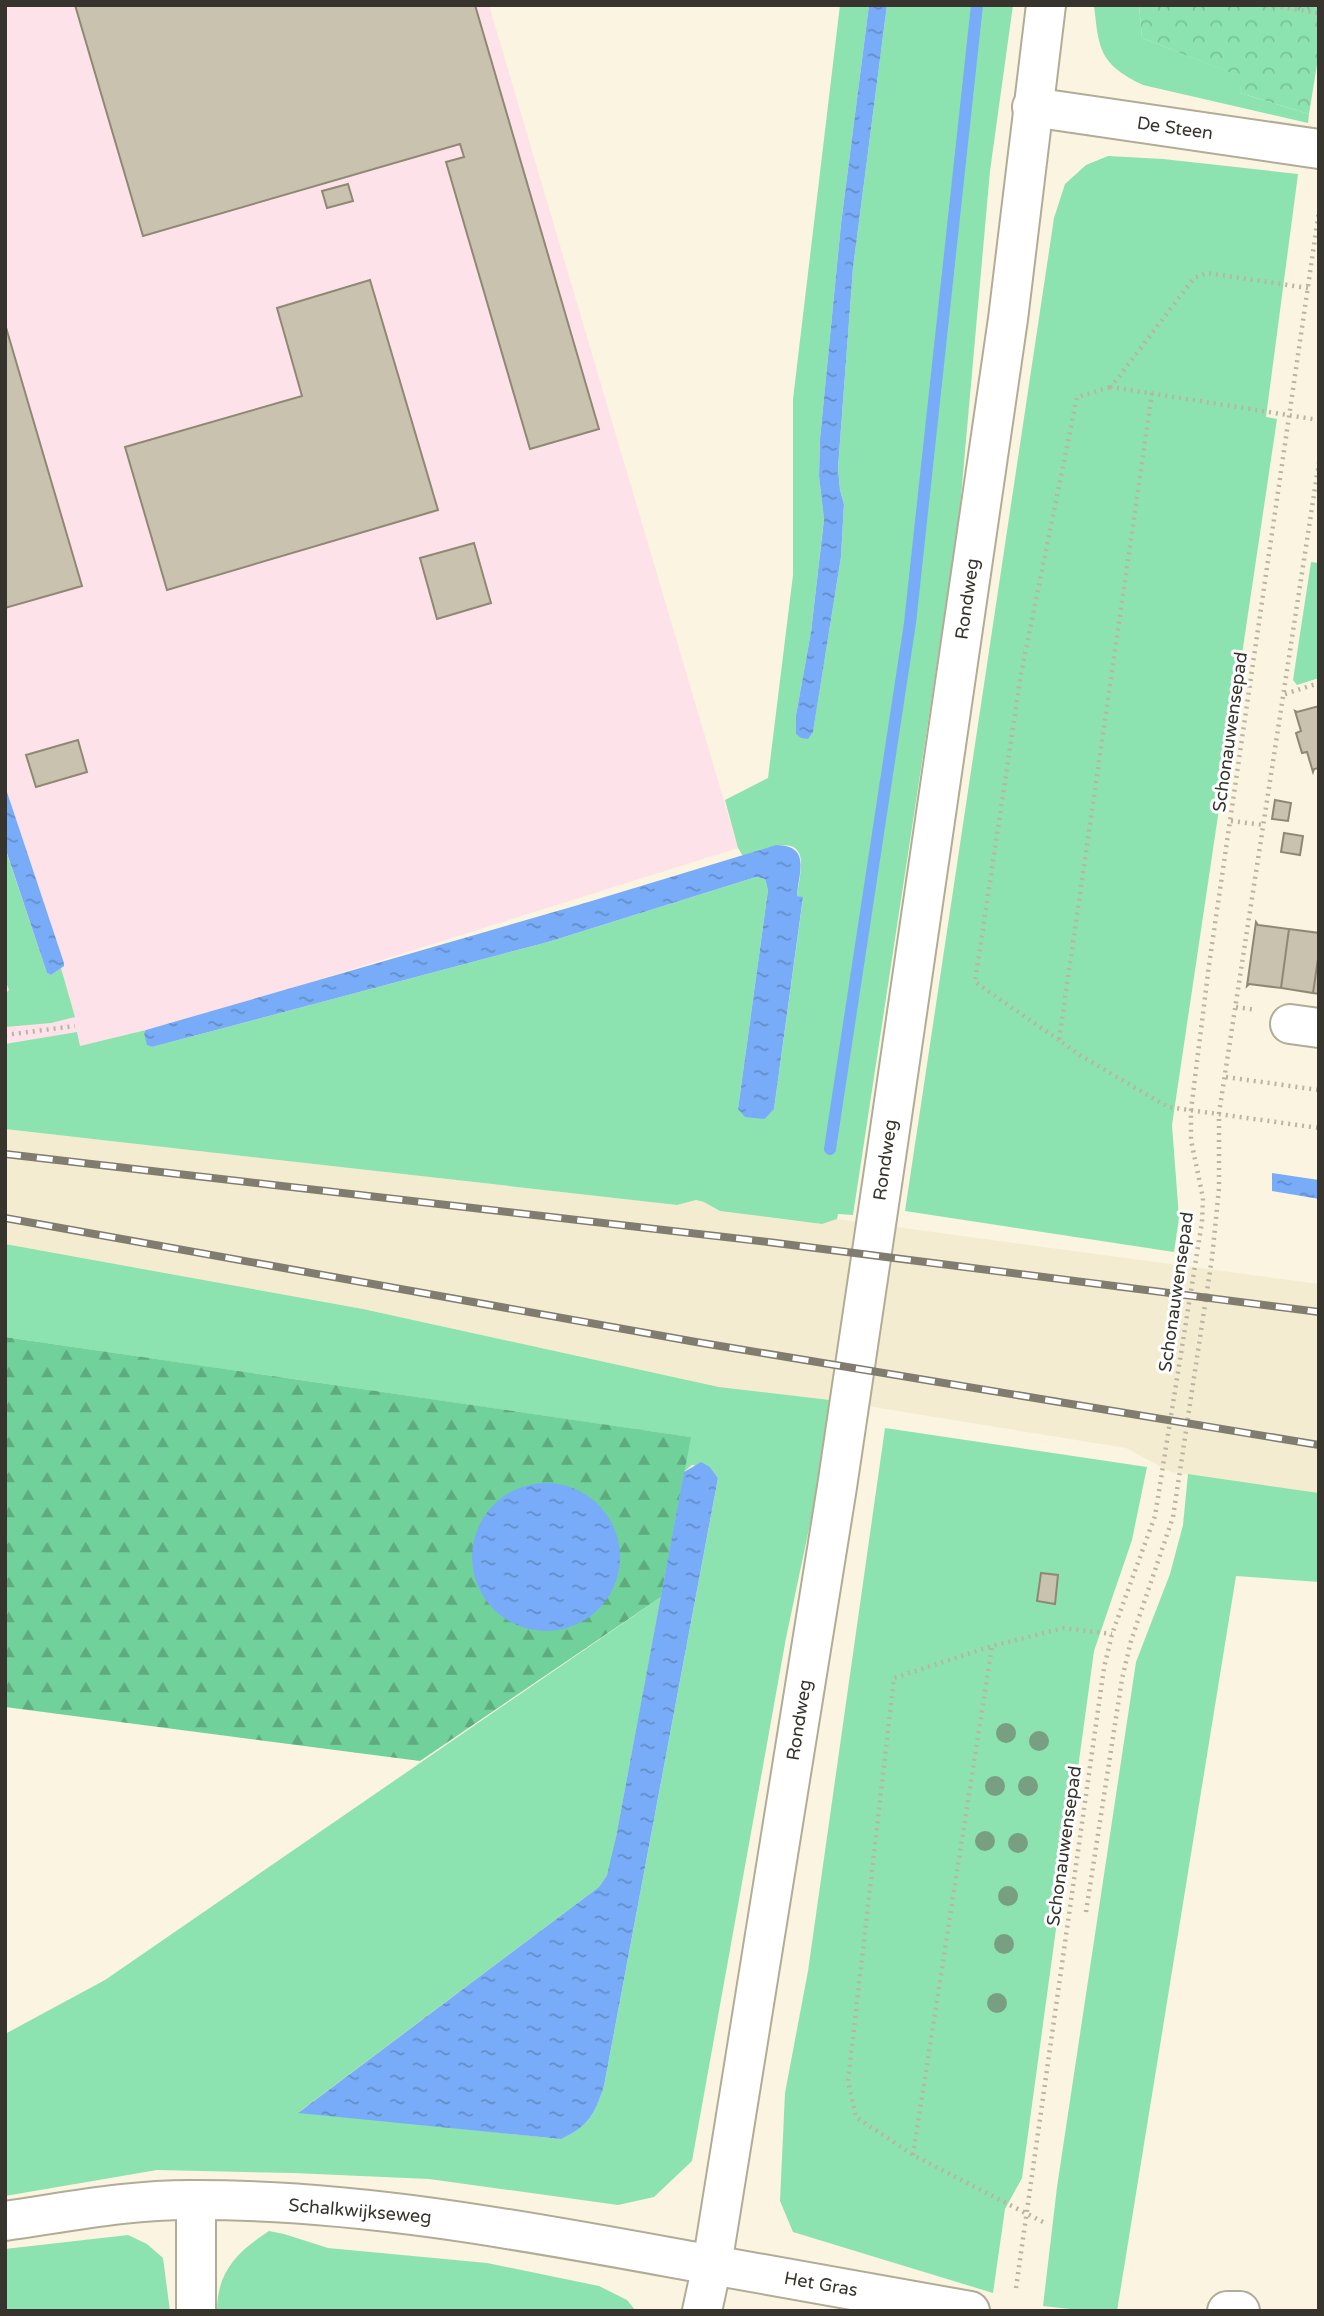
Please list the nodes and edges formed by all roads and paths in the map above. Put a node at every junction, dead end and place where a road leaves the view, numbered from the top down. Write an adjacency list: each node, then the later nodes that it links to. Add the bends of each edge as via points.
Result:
1 (1046, 5): 4 (main road, Rondweg)
2 (1267, 5): 3 (path)
3 (1319, 13)
4 (1032, 107): 5 (main road, De Steen); 33 (main road, Rondweg, via 1008,319 886,1157)
5 (1319, 149)
6 (1319, 211): 7 (path, Schonauwensepad)
7 (1308, 288): 8 (path, via 1207,273 1194,278); 10 (path, Schonauwensepad)
8 (1111, 387): 9 (path); 19 (path, via 1077,397 1021,674 975,982)
9 (1152, 393): 10 (path); 19 (path)
10 (1291, 415): 11 (path); 15 (path, Schonauwensepad)
11 (1319, 420)
12 (1319, 462): 14 (path)
13 (1319, 683): 14 (path)
14 (1285, 694): 16 (path)
15 (1231, 821): 16 (path); 22 (path, Schonauwensepad)
16 (1264, 825): 20 (path)
17 (75, 1026): 18 (path)
18 (5, 1035)
19 (1059, 1040): 22 (path, via 1168,1107)
20 (1226, 1077): 21 (path); 23 (path)
21 (1319, 1090)
22 (1191, 1110): 23 (path); 25 (path, Schonauwensepad, via 1202,1222 1155,1516)
23 (1219, 1113): 24 (path); 27 (path, via 1219,1188 1212,1258 1173,1517 1122,1679)
24 (1319, 1128)
25 (1112, 1634): 26 (path, via 1064,1628); 30 (path, Schonauwensepad)
26 (992, 1646): 28 (path); 28 (path, via 894,1678 848,2081 856,2118)
27 (1086, 1912)
28 (913, 2155): 30 (path)
29 (196, 2200): 31 (main road, Schalkwijkseweg, via 148,2201); 33 (main road, Schalkwijkseweg, via 456,2220); 35 (main road)
30 (1026, 2212): 32 (path); 34 (path, Schonauwensepad)
31 (5, 2221)
32 (1043, 2222)
33 (712, 2265): 36 (main road, Rondweg); 37 (main road, Het Gras)
34 (1016, 2288)
35 (196, 2311)
36 (702, 2311)
37 (970, 2311)
38 (1227, 2311): 39 (main road)
39 (1240, 2311)

